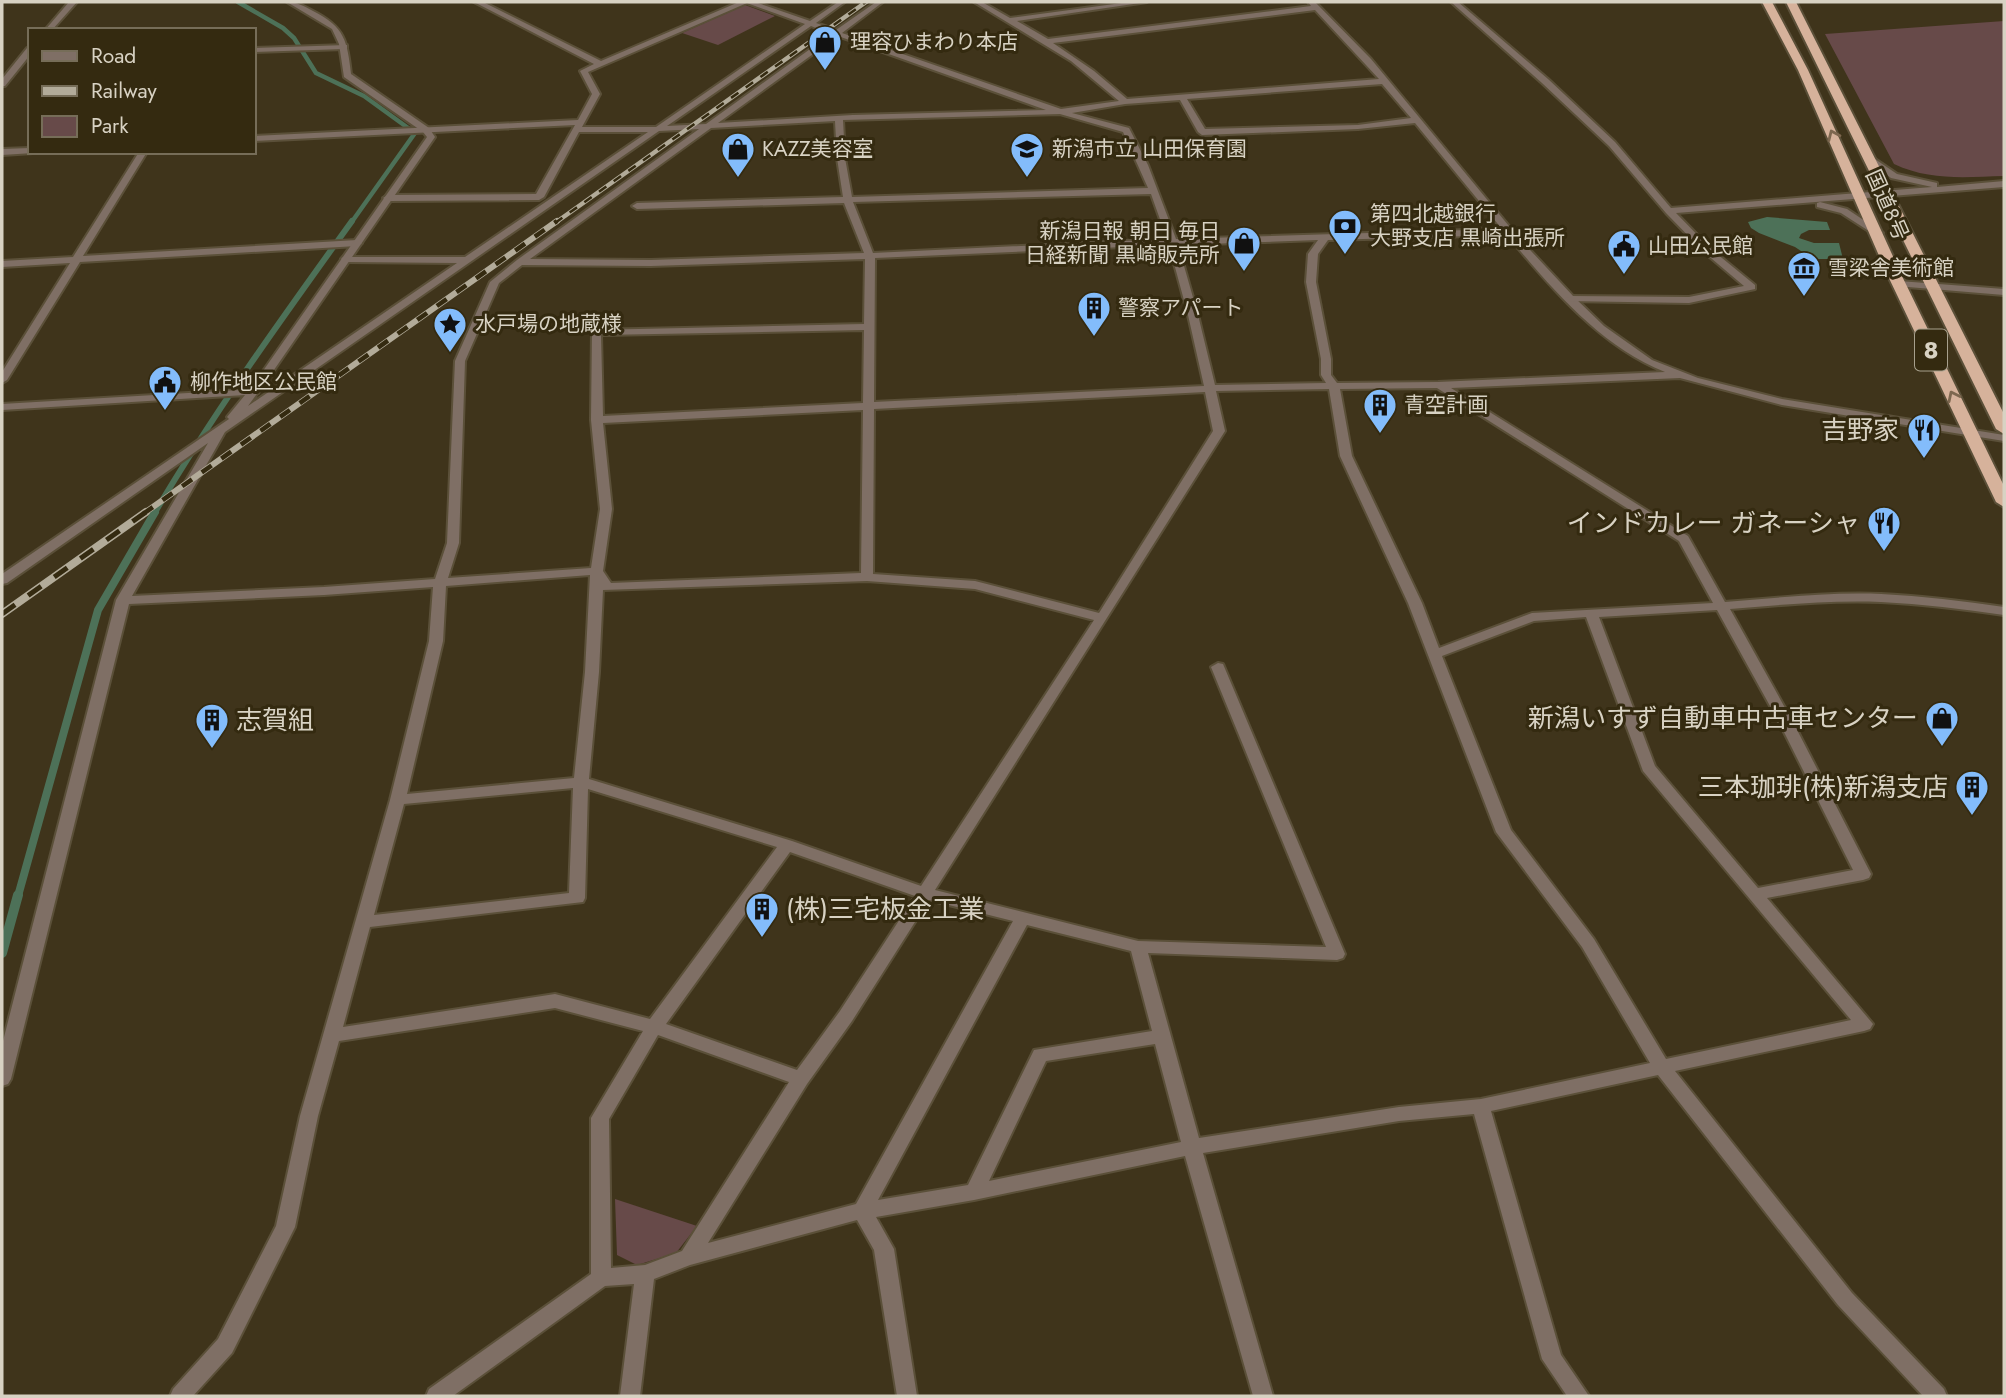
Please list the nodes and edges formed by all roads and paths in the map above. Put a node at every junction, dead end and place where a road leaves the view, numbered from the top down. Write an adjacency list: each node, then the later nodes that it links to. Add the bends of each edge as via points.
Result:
1 (73, 2): 18 (street)
2 (291, 2): 21 (street, via 336,27)
3 (478, 2): 26 (street)
4 (744, 2): 26 (street)
5 (749, 2): 17 (street)
6 (842, 2): 17 (street)
7 (880, 2): 19 (street)
8 (977, 2): 16 (street)
9 (1143, 2): 16 (street)
10 (1454, 2): 52 (street, via 1612,144)
11 (1762, 2): 15 (street)
12 (1767, 2): 15 (highway, 国道8号 / 8)
13 (1791, 2): 42 (highway, 国道8号 / 8)
14 (1314, 5): 20 (street, via 1143,32); 27 (street)
15 (1774, 13): 47 (highway, 国道8号 / 8, one-way to 15)
16 (1009, 20): 20 (street)
17 (813, 22): 19 (street); 36 (street)
18 (50, 28)
19 (838, 32): 31 (street); 34 (street)
20 (1049, 41): 30 (street)
21 (344, 47): 22 (street); 37 (street, via 347,75)
22 (256, 50)
23 (28, 52): 25 (street)
24 (28, 60): 25 (street)
25 (20, 61): 28 (street)
26 (599, 63): 35 (street, via 584,71 596,94)
27 (1385, 80): 29 (street); 33 (street)
28 (2, 83)
29 (1182, 99): 30 (street); 33 (street, via 1202,132 1358,127)
30 (1125, 102): 31 (street)
31 (1060, 112): 32 (street); 45 (street, via 1126,130)
32 (839, 119): 34 (street); 49 (street)
33 (1418, 120): 53 (street)
34 (708, 125): 36 (street); 62 (street)
35 (578, 126): 36 (street); 37 (street); 48 (street, via 539,197)
36 (658, 129): 61 (street)
37 (426, 130): 38 (street); 48 (street, via 431,137)
38 (256, 139)
39 (28, 150): 40 (street)
40 (2, 152)
41 (142, 154): 59 (street)
42 (1872, 160): 44 (street, via 1905,180); 46 (highway, 国道8号 / 8)
43 (2004, 184): 44 (street)
44 (1974, 187): 46 (street)
45 (1152, 191): 49 (street); 56 (street)
46 (1889, 195): 47 (street); 65 (highway, 国道8号 / 8)
47 (1861, 197): 50 (street); 54 (highway, 国道8号 / 8)
48 (387, 198): 57 (street)
49 (848, 201): 51 (street); 58 (street)
50 (1792, 202): 52 (street); 54 (street, via 1844,211)
51 (637, 206)
52 (1669, 211): 67 (street, via 1752,287 1689,300)
53 (1511, 232): 55 (street); 67 (street)
54 (1878, 233): 64 (highway, 国道8号 / 8)
55 (1323, 240): 56 (street); 72 (street, via 1313,254 1311,282 1326,375)
56 (1172, 242): 58 (street); 73 (street)
57 (357, 243): 59 (street); 60 (street)
58 (870, 256): 62 (street); 68 (street)
59 (78, 259): 63 (street); 70 (street)
60 (346, 259): 61 (street); 74 (street)
61 (469, 260): 78 (street)
62 (520, 262): 86 (street, via 495,282 460,361 453,543)
63 (2, 264)
64 (1899, 284): 65 (street); 80 (highway, 国道8号 / 8, one-way to 64)
65 (1935, 287): 66 (street); 79 (highway, 国道8号 / 8)
66 (2004, 292)
67 (1570, 299): 69 (street, via 1648,362)
68 (869, 327): 76 (street); 77 (street, via 596,332)
69 (1679, 375): 71 (street); 80 (street, via 1782,402)
70 (2, 380)
71 (1438, 384): 72 (street); 88 (street, via 1684,538)
72 (1334, 387): 73 (street); 92 (street, via 1346,456)
73 (1210, 388): 76 (street); 91 (street, via 1219,431)
74 (254, 391): 75 (street); 78 (street)
75 (2, 407)
76 (869, 408): 77 (street); 84 (street)
77 (597, 420): 83 (street, via 606,509)
78 (223, 429): 85 (street); 87 (street)
79 (2004, 429)
80 (1972, 434): 81 (street); 82 (highway, 国道8号 / 8)
81 (2004, 438)
82 (2004, 502)
83 (597, 570): 84 (street, via 607,587); 86 (street); 94 (street)
84 (867, 577): 91 (street, via 975,585)
85 (2, 579)
86 (440, 583): 87 (street); 95 (street, via 436,641)
87 (123, 600): 106 (street)
88 (1724, 606): 89 (street, via 1880,597); 90 (street); 98 (street, via 1863,874)
89 (2004, 611)
90 (1591, 614): 92 (street, via 1532,617); 98 (street, via 1648,768)
91 (1102, 618): 97 (street)
92 (1435, 654): 105 (street, via 1504,832 1588,943)
93 (1218, 667): 101 (street, via 1337,954)
94 (581, 782): 95 (street); 96 (street); 100 (street, via 577,898)
95 (398, 800): 100 (street)
96 (787, 845): 97 (street); 102 (street)
97 (925, 893): 99 (street); 107 (street)
98 (1756, 894): 105 (street, via 1864,1024)
99 (1022, 920): 101 (street); 111 (street)
100 (364, 922): 103 (street)
101 (1139, 947): 104 (street)
102 (654, 1027): 103 (street, via 555,1001); 107 (street); 114 (street, via 600,1118)
103 (333, 1035): 115 (street, via 309,1116 285,1227 225,1346)
104 (1162, 1036): 109 (street); 110 (street, via 1040,1055)
105 (1660, 1065): 108 (street); 121 (street, via 1845,1299)
106 (2, 1079)
107 (801, 1079): 112 (street)
108 (1481, 1105): 109 (street); 120 (street, via 1552,1359)
109 (1192, 1147): 110 (street); 119 (street)
110 (974, 1192): 111 (street)
111 (862, 1212): 112 (street); 118 (street, via 884,1249)
112 (690, 1257): 113 (street)
113 (645, 1274): 114 (street); 117 (street)
114 (601, 1278): 116 (street)
115 (180, 1396)
116 (436, 1396)
117 (630, 1396)
118 (907, 1396)
119 (1263, 1396)
120 (1579, 1396)
121 (1937, 1396)

